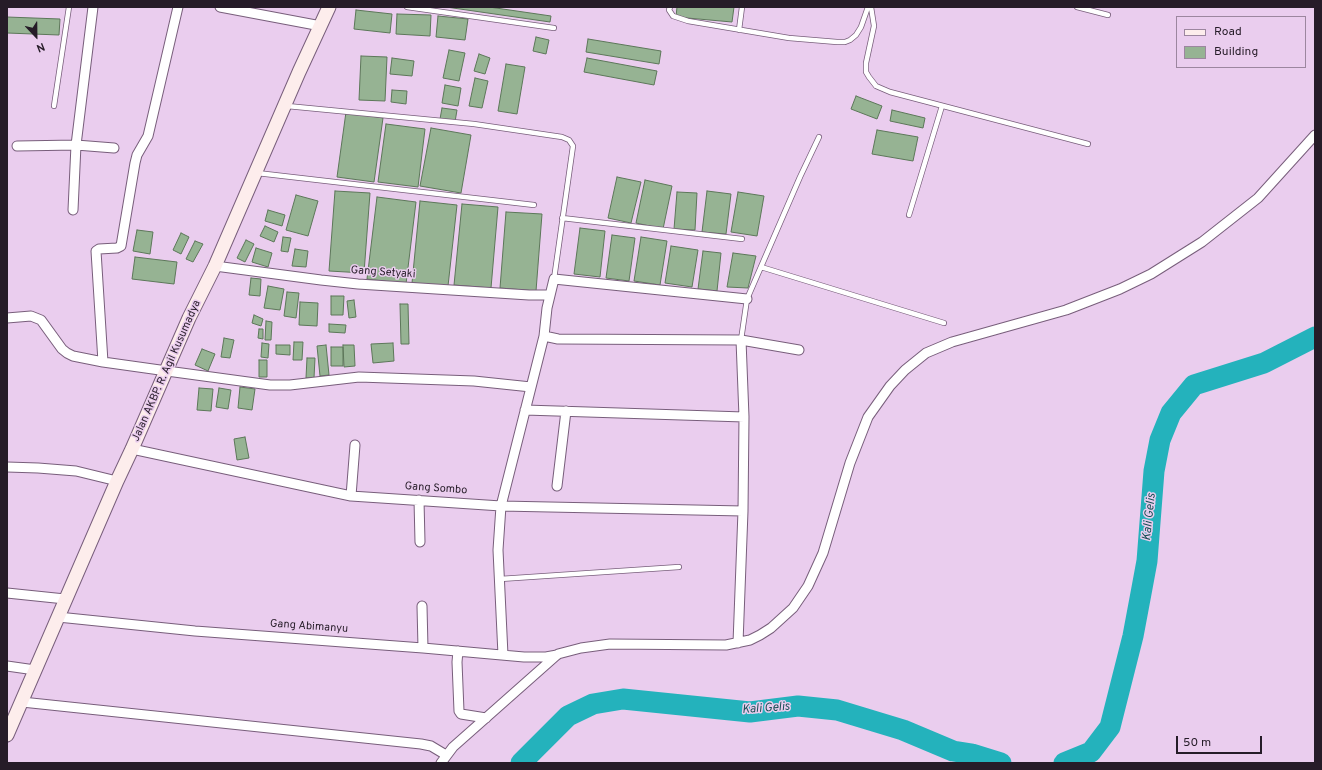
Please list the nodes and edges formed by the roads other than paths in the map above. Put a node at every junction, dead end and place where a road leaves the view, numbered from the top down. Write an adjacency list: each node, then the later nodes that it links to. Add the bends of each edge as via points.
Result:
1 (69, 7): 15 (lane)
2 (93, 7): 21 (street)
3 (178, 7): 40 (street, via 148,136 135,163 121,246 96,251)
4 (220, 7): 12 (street)
5 (329, 7): 12 (main road, Jalan AKBP. R. Agil Kusumadya)
6 (407, 7): 13 (lane)
7 (670, 7): 14 (lane, via 675,18)
8 (742, 7): 14 (lane)
9 (870, 7): 14 (lane, via 858,31 845,42 789,38); 17 (lane, via 874,26 866,72 872,82 890,92)
10 (1077, 7): 11 (lane)
11 (1108, 15)
12 (321, 26): 16 (main road, Jalan AKBP. R. Agil Kusumadya)
13 (554, 28)
14 (739, 30)
15 (54, 106)
16 (284, 106): 24 (main road, Jalan AKBP. R. Agil Kusumadya); 28 (lane, via 474,124 562,137 569,140 572,146)
17 (942, 106): 20 (lane); 27 (lane)
18 (1315, 135): 62 (street, Gang Abimanyu, via 1258,198 1202,242 1151,274 1066,310 952,342 926,353 905,370 868,417 850,463 823,553 808,586 793,608 771,628)
19 (819, 137): 31 (lane)
20 (1088, 144)
21 (76, 145): 22 (street); 23 (street); 26 (street)
22 (17, 146)
23 (114, 148)
24 (256, 172): 25 (lane); 30 (main road, Jalan AKBP. R. Agil Kusumadya)
25 (534, 204)
26 (73, 210)
27 (909, 215)
28 (562, 218): 29 (lane); 32 (lane)
29 (742, 239)
30 (215, 266): 33 (street, Gang Setyaki, via 358,284); 41 (main road, Jalan AKBP. R. Agil Kusumadya, via 189,318)
31 (761, 267): 34 (lane); 36 (lane)
32 (554, 279): 33 (street); 34 (street)
33 (550, 295): 37 (street)
34 (747, 299): 38 (lane)
35 (7, 318): 40 (street, via 37,317 45,323 66,353)
36 (944, 323)
37 (544, 336): 38 (street, via 558,339); 42 (street)
38 (741, 340): 39 (street); 45 (street)
39 (799, 350)
40 (103, 362): 41 (street)
41 (167, 371): 42 (street, via 277,385 359,377 474,381); 47 (main road, Jalan AKBP. R. Agil Kusumadya)
42 (531, 386): 43 (street)
43 (525, 410): 44 (street); 53 (street)
44 (566, 411): 45 (street); 50 (street)
45 (744, 417): 54 (street)
46 (355, 445): 51 (street)
47 (132, 449): 49 (main road, Jalan AKBP. R. Agil Kusumadya); 51 (street, Gang Sombo)
48 (7, 467): 49 (street, via 76,471)
49 (117, 481): 59 (main road, Jalan AKBP. R. Agil Kusumadya)
50 (556, 486)
51 (351, 496): 52 (street, Gang Sombo)
52 (419, 500): 53 (street, Gang Sombo); 55 (street)
53 (502, 506): 54 (street, Gang Sombo); 57 (street, via 498,550)
54 (743, 511): 62 (street)
55 (420, 542)
56 (679, 568): 57 (lane)
57 (500, 579): 66 (street)
58 (7, 593): 59 (street)
59 (65, 599): 61 (main road, Jalan AKBP. R. Agil Kusumadya)
60 (422, 606): 63 (street)
61 (58, 617): 63 (street, Gang Abimanyu, via 195,631); 68 (main road, Jalan AKBP. R. Agil Kusumadya)
62 (738, 643): 65 (street, Gang Abimanyu, via 713,646 610,644)
63 (423, 648): 64 (street, Gang Abimanyu)
64 (458, 651): 66 (street, Gang Abimanyu); 70 (street, via 459,711 461,714)
65 (558, 654): 66 (street, Gang Abimanyu, via 535,657); 70 (street)
66 (503, 655)
67 (7, 666): 68 (street)
68 (35, 670): 69 (main road, Jalan AKBP. R. Agil Kusumadya)
69 (22, 702): 71 (main road, Jalan AKBP. R. Agil Kusumadya); 72 (street, via 421,744)
70 (486, 718): 72 (street)
71 (7, 735)
72 (446, 754): 73 (street)
73 (441, 763)

